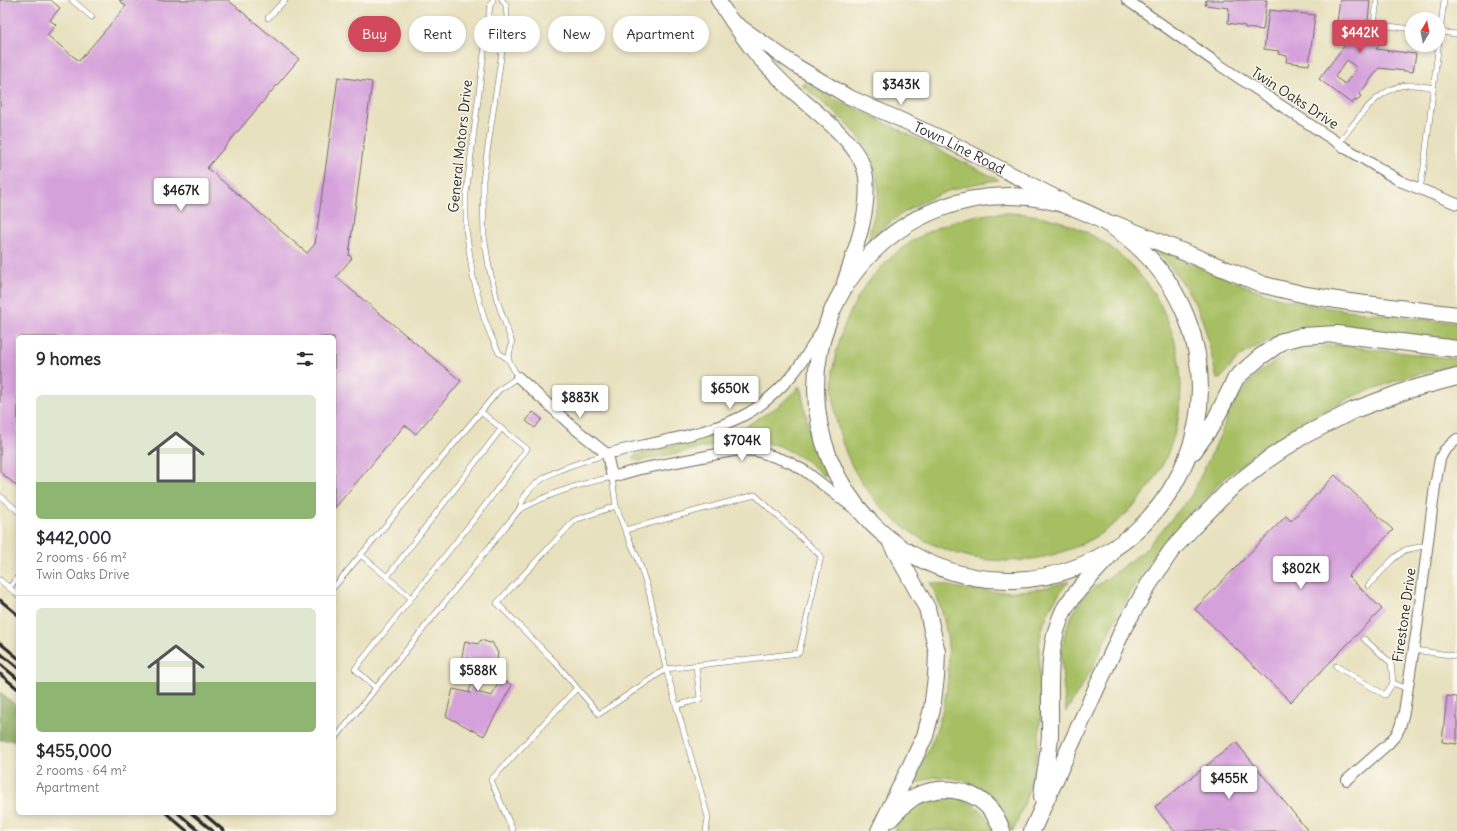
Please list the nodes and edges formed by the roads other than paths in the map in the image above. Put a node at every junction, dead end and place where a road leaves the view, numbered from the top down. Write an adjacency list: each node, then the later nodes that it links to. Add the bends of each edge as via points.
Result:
1 (72, 0): 10 (lane)
2 (285, 0): 11 (lane)
3 (493, 0): 27 (lane, General Motors Drive, via 490,6 472,141 466,194 466,229 479,302 499,353)
4 (502, 0): 27 (lane, General Motors Drive, via 506,5 507,17 483,180 483,211 484,236 492,283 512,343)
5 (718, 0): 12 (street, Town Line Road)
6 (1127, 0): 18 (street, Twin Oaks Drive)
7 (1377, 0): 13 (lane, via 1374,24)
8 (1444, 0): 9 (lane)
9 (1442, 12)
10 (92, 17)
11 (268, 18)
12 (732, 21): 20 (street, Town Line Road, via 798,67 847,96 944,139); 23 (street, Town Line Road, via 779,78 840,133 863,165 866,176 863,225)
13 (1405, 28)
14 (1445, 33): 15 (lane)
15 (1457, 34)
16 (1437, 52): 17 (lane)
17 (1434, 88): 18 (lane, via 1416,85 1398,87 1381,95 1370,104); 19 (lane)
18 (1338, 144): 19 (street, Twin Oaks Drive, via 1400,181)
19 (1420, 189): 21 (street, Twin Oaks Drive)
20 (1063, 202): 22 (main road); 23 (main road, via 994,197 949,205 904,226 881,244)
21 (1457, 204)
22 (1104, 220): 24 (main road, via 1264,285 1349,302); 34 (main road, via 1166,280 1184,314 1196,352 1200,376 1197,423)
23 (844, 283): 25 (main road)
24 (1457, 315)
25 (826, 322): 33 (street, via 794,372 775,393 751,412 730,422 692,434); 40 (main road, via 817,365 820,416 827,451)
26 (1457, 349): 34 (main road, via 1337,334 1302,336 1283,341 1236,378 1213,424)
27 (508, 358): 28 (lane, General Motors Drive)
28 (518, 377): 30 (lane, via 499,390); 33 (street, General Motors Drive)
29 (1457, 377): 67 (main road, via 1408,390 1354,410 1301,437 1229,490 1192,528 1171,551 1124,627)
30 (481, 412): 31 (lane); 45 (lane)
31 (501, 429): 46 (lane); 53 (lane, via 527,449)
32 (1457, 439): 43 (street, Firestone Drive, via 1444,451 1440,459)
33 (607, 454): 35 (street); 39 (lane, via 558,470 545,477 525,496)
34 (1185, 464): 44 (main road, via 1158,509)
35 (612, 477): 37 (lane); 39 (lane, via 567,489); 40 (street, via 738,450 757,451 789,462 805,471)
36 (0, 496): 38 (lane)
37 (616, 506): 41 (lane); 62 (lane, via 575,520 497,603)
38 (16, 509)
39 (519, 510): 61 (lane)
40 (861, 514): 42 (main road)
41 (625, 530): 57 (lane, via 755,495 821,556 799,653); 59 (lane, via 650,596)
42 (890, 543): 44 (main road, via 927,562 970,576 993,580 1032,579 1054,575 1079,567); 68 (main road, via 926,608 937,652 932,709 925,736)
43 (1428, 545): 50 (lane, via 1405,550); 55 (street, Firestone Drive)
44 (1118, 546): 67 (main road, via 1064,610 1053,640 1050,660 1050,735)
45 (361, 555): 46 (lane); 49 (lane)
46 (387, 576): 53 (lane)
47 (16, 579): 51 (lane)
48 (0, 580): 51 (lane)
49 (336, 585)
50 (1368, 586)
51 (9, 588): 52 (lane)
52 (16, 593)
53 (411, 598): 61 (lane, via 355,669)
54 (1364, 639): 60 (lane, via 1391,663)
55 (1414, 650): 56 (lane); 63 (street, Firestone Drive)
56 (1457, 656)
57 (696, 666): 59 (lane); 64 (lane, via 700,699)
58 (1336, 666): 60 (lane, via 1385,695)
59 (666, 669): 62 (lane, via 598,714); 64 (lane)
60 (1393, 684): 63 (lane)
61 (375, 687): 65 (lane)
62 (578, 688): 69 (lane, via 491,780)
63 (1408, 688): 66 (street, Firestone Drive, via 1403,717 1396,735)
64 (676, 706): 70 (lane, via 708,817)
65 (336, 737)
66 (1347, 780)
67 (1039, 817): 72 (main road)
68 (880, 829): 71 (main road, via 905,804 934,790 959,791 975,796 986,804 999,821)
69 (513, 831)
70 (706, 831)
71 (1002, 831)
72 (1032, 831)

